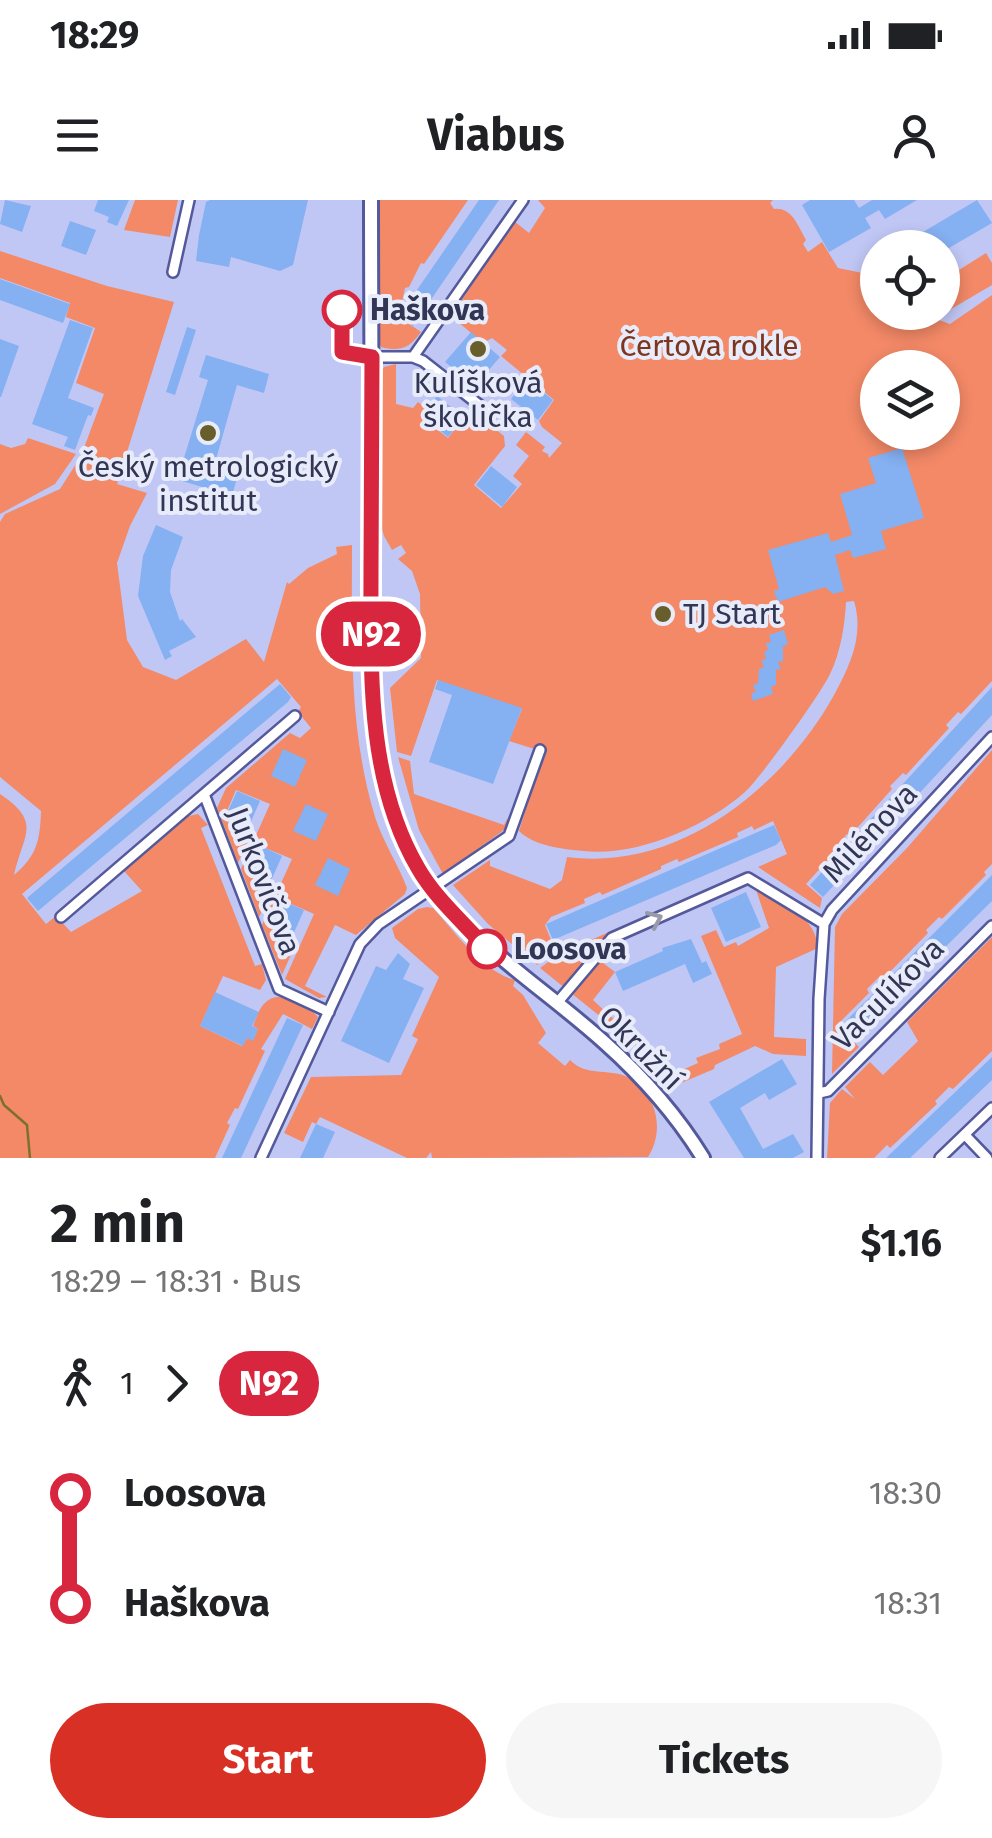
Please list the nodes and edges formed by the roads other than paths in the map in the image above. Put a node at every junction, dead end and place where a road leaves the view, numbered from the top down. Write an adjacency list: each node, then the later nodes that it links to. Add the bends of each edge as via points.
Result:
1 (189, 200): 4 (street)
2 (371, 200): 5 (street, Okružní)
3 (523, 200): 6 (street)
4 (173, 272)
5 (372, 357): 6 (street); 12 (street, Okružní, via 377,739 396,821)
6 (412, 357): 7 (street)
7 (487, 411)
8 (296, 716): 11 (street, Jurkovičova)
9 (992, 737): 14 (street, Milénova)
10 (540, 750): 12 (street, via 509,836)
11 (204, 794): 13 (street, Jurkovičova); 17 (street, Jurkovičova, via 278,990)
12 (432, 888): 16 (street, Okružní, via 487,949); 17 (street, via 360,944)
13 (61, 916)
14 (824, 924): 16 (street, one-way to 14, via 612,938 748,878); 18 (street, Milénova)
15 (992, 926): 18 (street, Vaculíkova, via 828,1091)
16 (557, 1003): 22 (street, Okružní, via 657,1094)
17 (329, 1012): 21 (street)
18 (818, 1093): 23 (street, Milénova)
19 (992, 1108): 20 (street)
20 (965, 1135): 24 (street); 25 (street)
21 (261, 1158)
22 (703, 1158)
23 (817, 1158)
24 (940, 1158)
25 (987, 1158)

